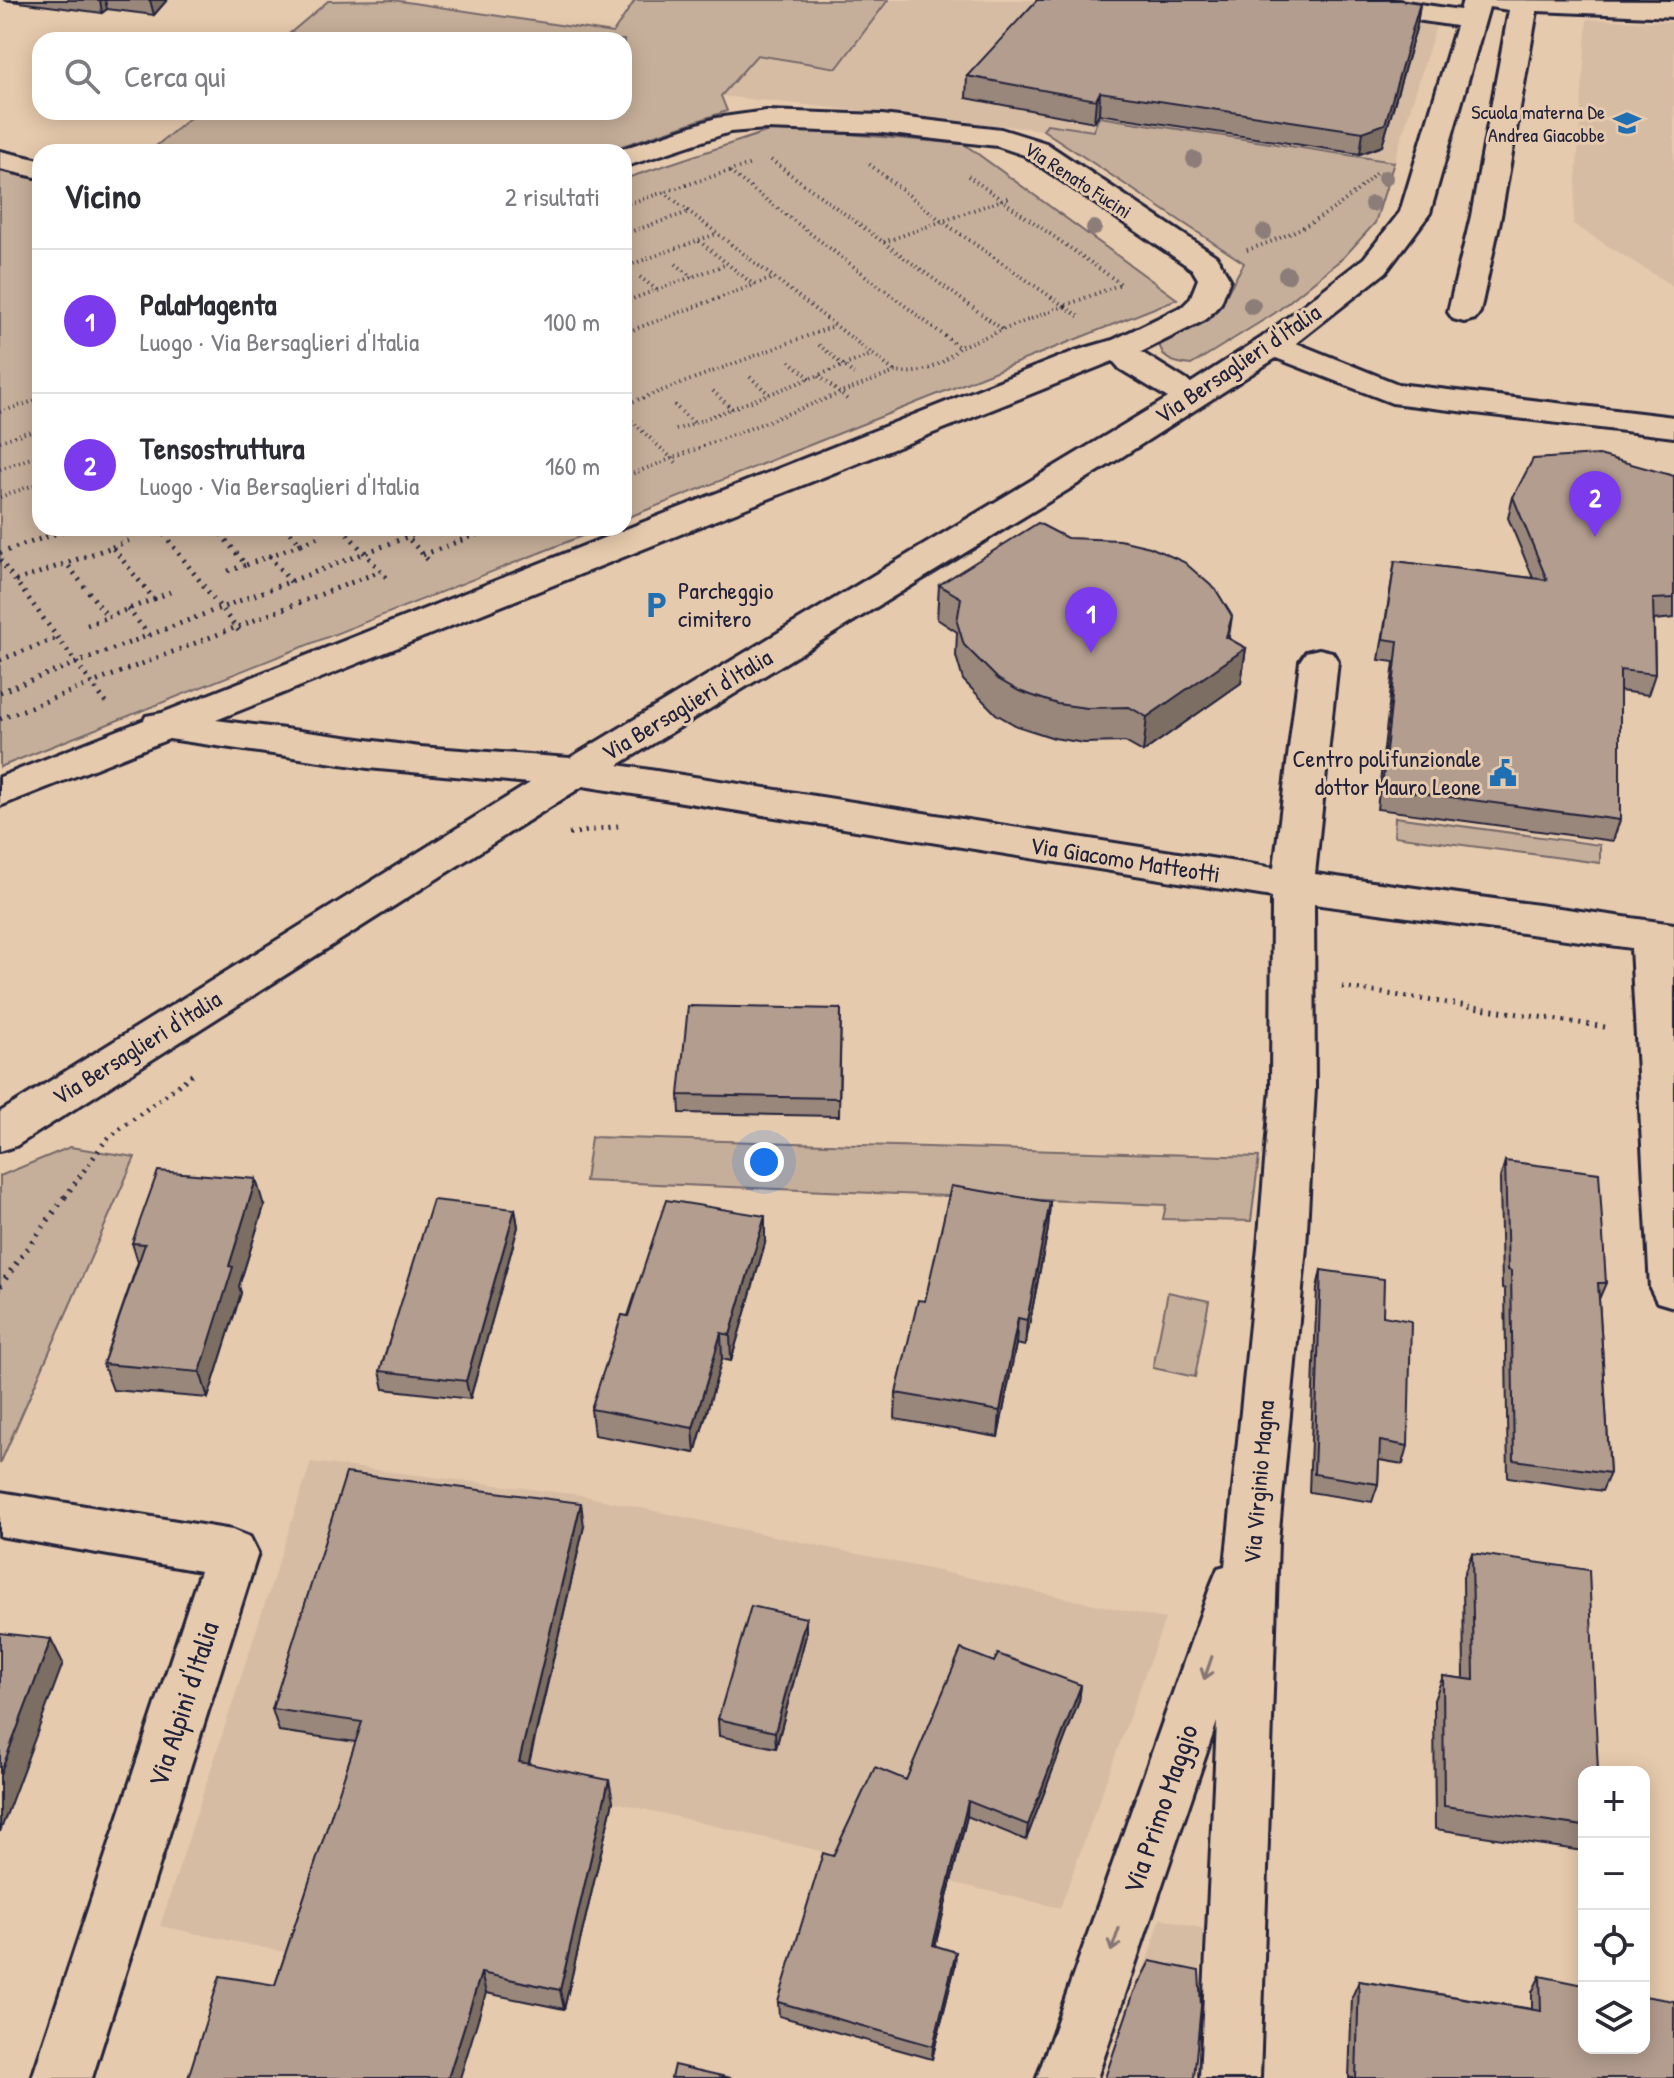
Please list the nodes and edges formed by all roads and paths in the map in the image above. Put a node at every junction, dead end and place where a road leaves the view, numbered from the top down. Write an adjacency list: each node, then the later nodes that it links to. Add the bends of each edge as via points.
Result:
1 (1336, 0): 3 (street)
2 (1525, 1): 4 (street); 5 (street); 36 (street)
3 (1436, 7): 4 (street)
4 (1476, 7): 41 (street, Via Bersaglieri d'Italia, via 1415,213 1375,265)
5 (1674, 9)
6 (632, 155): 25 (street, Via Renato Fucini, via 726,124 766,120 882,124 1001,138 1035,149)
7 (781, 155): 24 (path, via 769,158)
8 (876, 159): 20 (path, via 860,158)
9 (0, 160): 11 (street)
10 (755, 163): 13 (path)
11 (32, 167)
12 (1381, 167): 25 (path, via 1355,195 1306,226)
13 (729, 171): 15 (path); 42 (path)
14 (964, 173): 17 (path)
15 (664, 192): 18 (path); 19 (path)
16 (1010, 197): 17 (path)
17 (1002, 200): 20 (path); 35 (path, via 1121,284)
18 (632, 202)
19 (690, 212): 21 (path); 22 (path)
20 (943, 222): 24 (path); 35 (path)
21 (632, 231)
22 (717, 234): 23 (path); 31 (path)
23 (698, 241): 26 (path); 28 (path)
24 (883, 242): 39 (path)
25 (1205, 263): 43 (street, via 1214,279 1205,303)
26 (632, 264)
27 (676, 264): 30 (path)
28 (727, 264): 30 (path); 32 (path)
29 (640, 277): 33 (path)
30 (692, 277): 33 (path)
31 (774, 278): 32 (path); 37 (path)
32 (754, 285): 38 (path)
33 (657, 290): 34 (path)
34 (632, 299)
35 (1064, 306): 39 (path); 43 (path)
36 (1464, 312)
37 (835, 326): 44 (path); 58 (path)
38 (632, 330)
39 (1003, 330): 42 (path)
40 (819, 345): 46 (path)
41 (1273, 345): 55 (street, Via Bersaglieri d'Italia); 64 (street, via 1392,393)
42 (959, 347): 47 (path, via 949,361 911,375)
43 (1125, 347): 55 (street, via 1132,362); 115 (street)
44 (872, 355): 46 (path); 47 (path)
45 (790, 361): 51 (path)
46 (845, 365): 48 (path); 49 (path)
47 (895, 372): 53 (path)
48 (854, 374)
49 (818, 376): 51 (path); 53 (path)
50 (750, 377): 54 (path)
51 (811, 378): 54 (path)
52 (713, 391): 60 (path)
53 (840, 393): 56 (path); 69 (path)
54 (769, 394): 60 (path)
55 (1191, 397): 116 (street, Via Bersaglieri d'Italia)
56 (848, 400)
57 (32, 402): 61 (path)
58 (632, 402)
59 (674, 405): 63 (path)
60 (732, 409): 63 (path)
61 (0, 412)
62 (632, 421): 69 (path)
63 (694, 423): 65 (path)
64 (1674, 427)
65 (676, 430)
66 (32, 431): 67 (path)
67 (0, 441)
68 (32, 458): 71 (path)
69 (672, 458): 70 (path); 72 (path)
70 (679, 465)
71 (0, 469)
72 (632, 474)
73 (32, 486): 74 (path)
74 (0, 497)
75 (41, 536): 86 (path)
76 (165, 536): 102 (path)
77 (222, 536): 93 (path)
78 (294, 536): 84 (path)
79 (349, 536): 87 (path)
80 (472, 536): 88 (path)
81 (318, 537): 84 (path)
82 (407, 537): 87 (path); 88 (path)
83 (130, 540): 85 (path)
84 (301, 544): 89 (path)
85 (112, 547): 92 (path); 100 (path)
86 (0, 553)
87 (364, 554): 95 (path); 98 (path)
88 (423, 555): 91 (path)
89 (269, 556): 93 (path); 98 (path)
90 (0, 560): 97 (path)
91 (429, 561)
92 (67, 564): 97 (path); 103 (path)
93 (246, 565): 94 (path)
94 (228, 571)
95 (381, 571): 96 (path); 105 (path)
96 (387, 578)
97 (16, 581): 108 (path)
98 (291, 582): 102 (path)
99 (170, 592): 100 (path)
100 (154, 599): 101 (path)
101 (128, 609): 103 (path); 107 (path)
102 (221, 609): 105 (path); 107 (path)
103 (108, 617): 104 (path)
104 (87, 625)
105 (236, 627): 106 (path); 112 (path)
106 (241, 634)
107 (149, 635): 111 (path)
108 (57, 638): 109 (path); 111 (path)
109 (0, 660)
110 (1319, 661): 120 (street, Via Virginio Magna)
111 (77, 663): 112 (path); 113 (path)
112 (91, 684): 114 (path); 115 (path, via 120,721)
113 (0, 692)
114 (0, 719)
115 (160, 725): 116 (street, Via Giacomo Matteotti, via 451,765); 117 (street)
116 (577, 772): 120 (street, Via Giacomo Matteotti); 124 (street, Via Bersaglieri d'Italia)
117 (0, 792)
118 (630, 827): 119 (path, via 615,825)
119 (564, 836)
120 (1293, 886): 121 (street, Via Giacomo Matteotti); 122 (street, Via Virginio Magna)
121 (1663, 938): 123 (street)
122 (1294, 979): 123 (path); 127 (street, Via Virginio Magna, via 1282,1247)
123 (1662, 1010): 125 (street)
124 (0, 1134)
125 (1674, 1288)
126 (0, 1514): 128 (street, Via Alpini d'Italia, via 232,1553)
127 (1252, 1541): 129 (street, Via Primo Maggio, one-way to 129); 130 (street, Via Virginio Magna)
128 (62, 2078)
129 (1067, 2078)
130 (1230, 2078)

